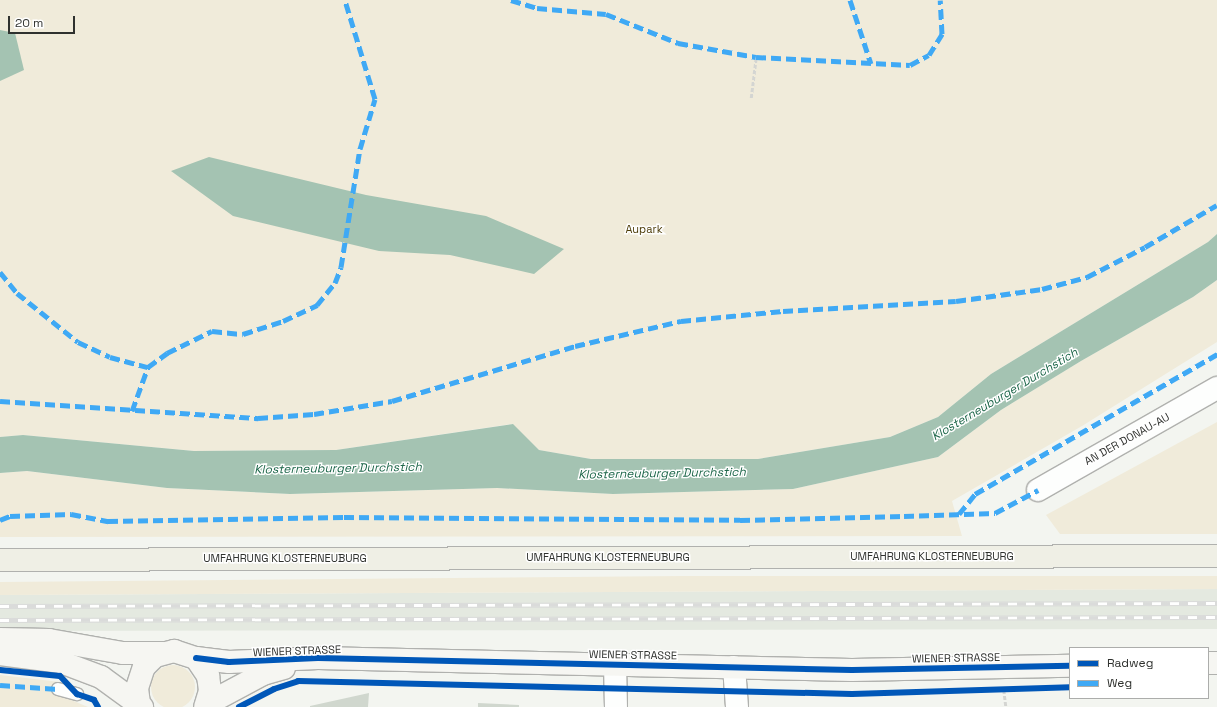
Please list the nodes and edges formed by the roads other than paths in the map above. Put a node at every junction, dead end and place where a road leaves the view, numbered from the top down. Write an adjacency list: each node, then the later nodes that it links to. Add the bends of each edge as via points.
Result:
1 (1217, 388): 2 (street, AN DER DONAU-AU)
2 (1038, 490)
3 (1217, 556): 4 (main road, UMFAHRUNG KLOSTERNEUBURG)
4 (0, 560)
5 (0, 639): 6 (street, WIENER STRASSE, via 49,640 123,653)
6 (163, 653): 8 (street, WIENER STRASSE, via 181,651); 15 (street, via 149,661 140,673 137,688)
7 (0, 654): 15 (street, via 61,662 101,677)
8 (196, 658): 9 (street, WIENER STRASSE, via 229,662); 16 (street, WIENER STRASSE, via 210,682)
9 (318, 658): 10 (street, WIENER STRASSE); 16 (street, WIENER STRASSE, via 263,674)
10 (615, 664): 11 (street, WIENER STRASSE); 17 (street)
11 (734, 666): 12 (street, WIENER STRASSE, via 852,670); 18 (street)
12 (1069, 666)
13 (58, 689): 14 (lane)
14 (77, 694)
15 (141, 705)
16 (206, 706)
17 (616, 707)
18 (738, 707)

